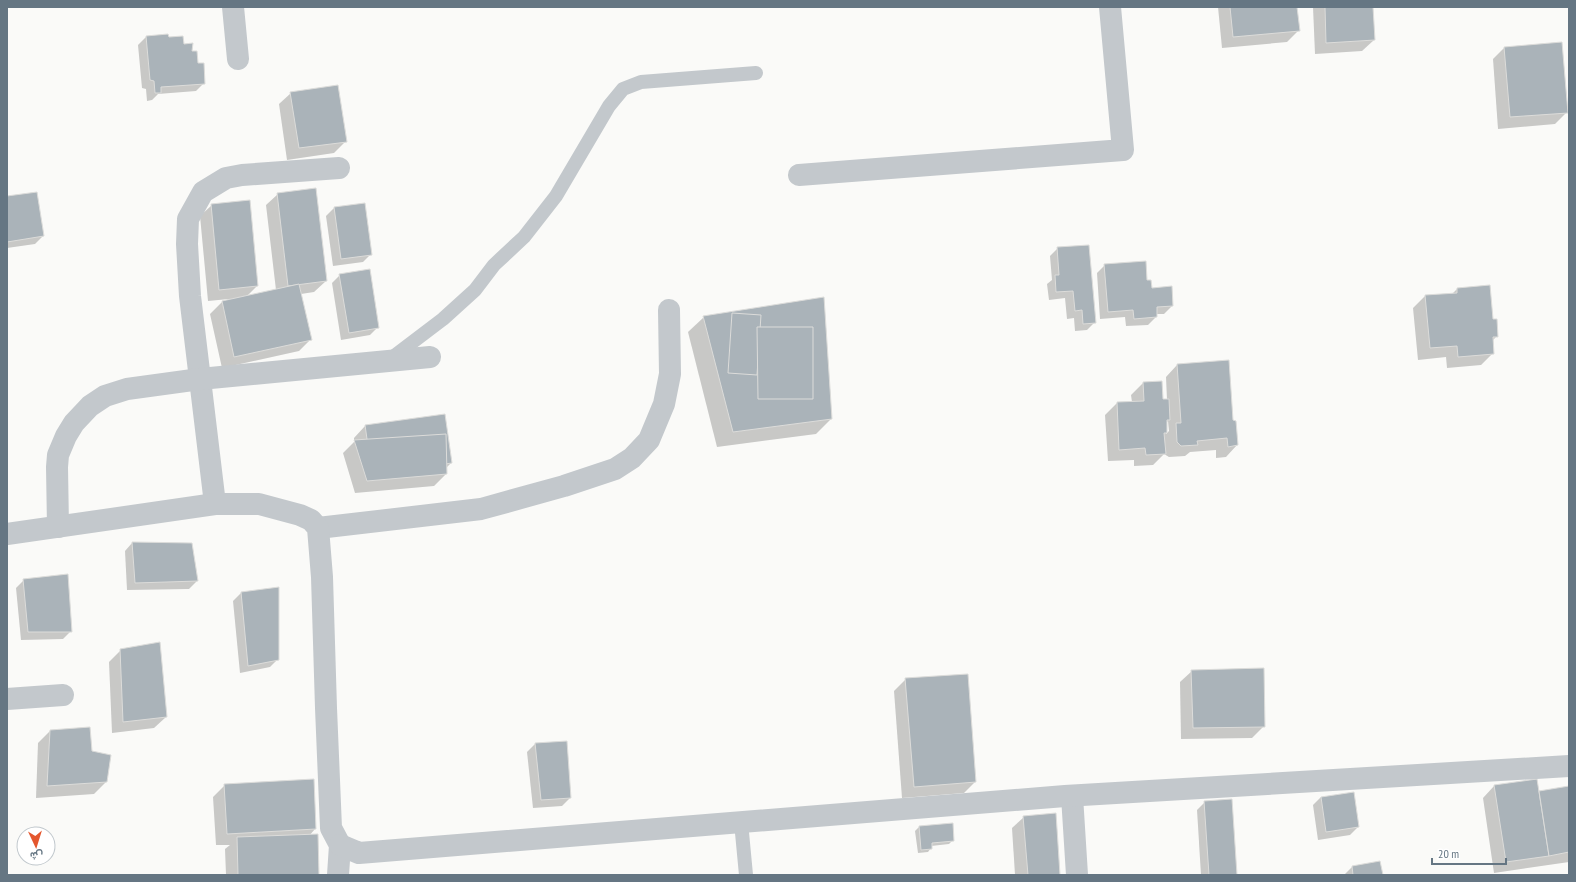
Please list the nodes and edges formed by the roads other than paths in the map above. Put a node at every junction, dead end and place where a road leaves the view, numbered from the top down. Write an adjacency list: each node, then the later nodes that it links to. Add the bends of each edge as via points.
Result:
1 (233, 7): 3 (street)
2 (1110, 7): 6 (street, via 1123,150)
3 (238, 59)
4 (756, 73): 9 (lane, via 641,82 623,89 556,196 524,237 494,265 475,290 443,319)
5 (339, 168): 10 (street, via 242,174 226,178 203,192 188,219 187,244)
6 (799, 174)
7 (669, 310): 13 (street, via 670,374 664,404 649,440 632,458 615,469 481,509)
8 (430, 357): 9 (street)
9 (388, 361): 10 (street)
10 (200, 379): 11 (street); 12 (street, via 127,389 105,396 90,406 74,423 58,455)
11 (215, 504): 12 (street); 13 (street, via 259,504 300,515 311,520)
12 (58, 527): 14 (street)
13 (318, 528): 20 (street, via 331,828)
14 (7, 534)
15 (63, 695): 16 (street)
16 (7, 699)
17 (1569, 766): 18 (street)
18 (1072, 796): 19 (street); 23 (street)
19 (741, 822): 20 (street, via 359,853); 22 (lane)
20 (340, 845): 21 (street)
21 (338, 875)
22 (746, 875)
23 (1077, 875)

